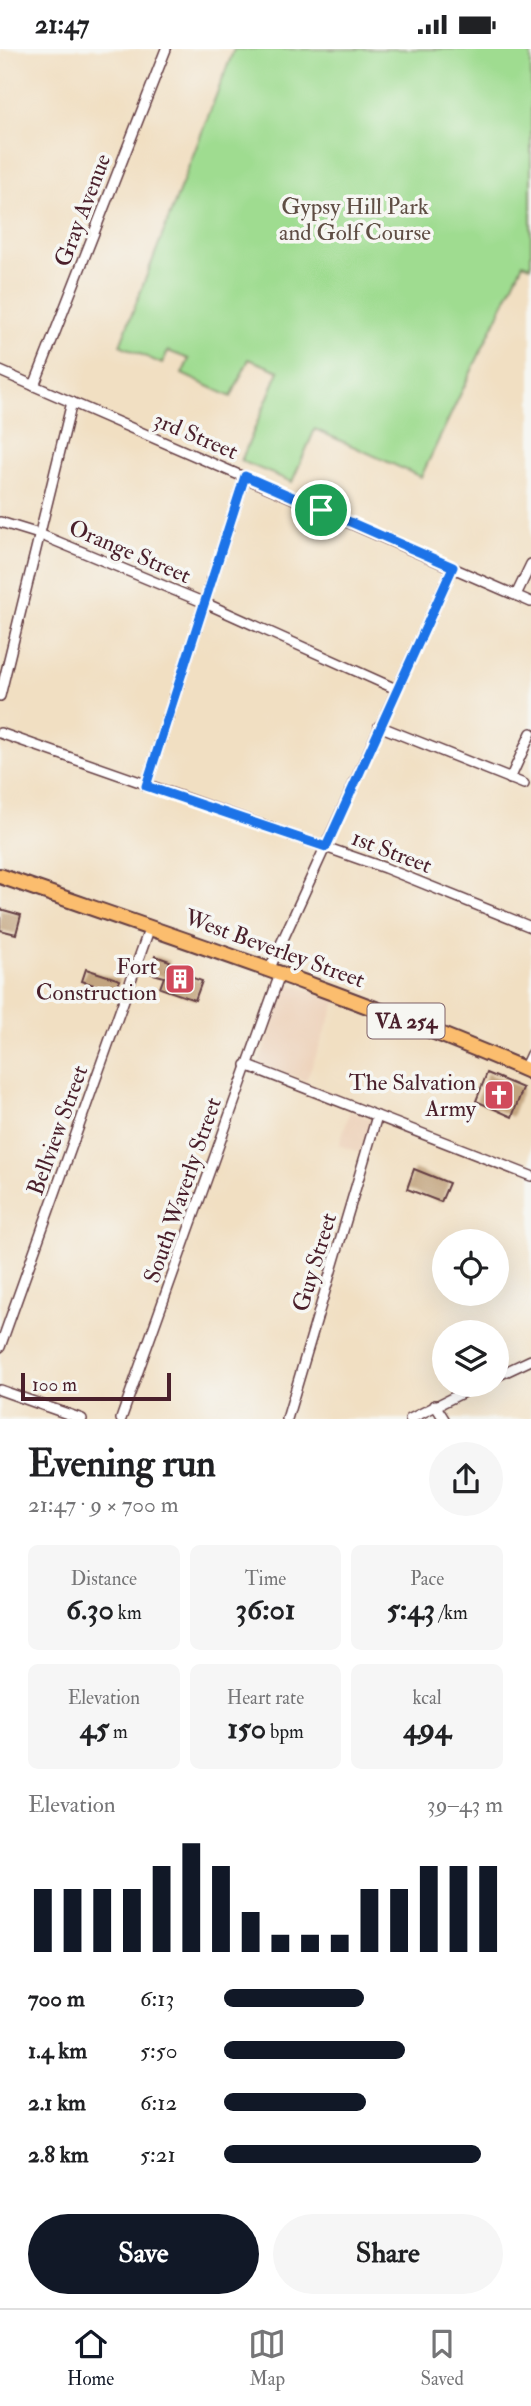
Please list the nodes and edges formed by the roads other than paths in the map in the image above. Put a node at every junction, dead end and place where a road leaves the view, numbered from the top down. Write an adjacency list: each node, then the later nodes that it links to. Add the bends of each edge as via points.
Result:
1 (166, 49): 3 (street, Gray Avenue)
2 (0, 371): 3 (street, 3rd Street)
3 (34, 386): 4 (street, 3rd Street)
4 (72, 402): 5 (street, 3rd Street); 7 (street)
5 (245, 476): 9 (street, 3rd Street); 12 (street)
6 (0, 522): 7 (street, Orange Street)
7 (39, 534): 12 (street, Orange Street); 14 (street)
8 (531, 564): 10 (street)
9 (453, 567): 10 (street, 3rd Street); 13 (street, South Waverly Street)
10 (516, 595): 11 (street, 3rd Street)
11 (531, 602)
12 (205, 603): 13 (street, Orange Street); 20 (street)
13 (396, 689): 15 (street, South Waverly Street)
14 (1, 690)
15 (379, 726): 18 (street); 21 (street, South Waverly Street)
16 (0, 733): 20 (street, 1st Street)
17 (531, 733): 18 (street)
18 (510, 779): 19 (street)
19 (524, 784)
20 (146, 786): 21 (street, 1st Street)
21 (326, 847): 24 (street, 1st Street); 25 (street, South Waverly Street)
22 (0, 876): 23 (main road, West Beverley Street / VA 254)
23 (150, 927): 25 (main road, West Beverley Street / VA 254); 31 (street, Bellview Street)
24 (531, 927)
25 (274, 972): 27 (street, South Waverly Street); 28 (main road, West Beverley Street / VA 254)
26 (531, 1054): 28 (street)
27 (246, 1065): 29 (street); 38 (street, South Waverly Street)
28 (527, 1071)
29 (377, 1116): 30 (street); 39 (street, Guy Street)
30 (531, 1176)
31 (0, 1347)
32 (531, 1360): 33 (street)
33 (509, 1370)
34 (0, 1390): 37 (street)
35 (453, 1397): 36 (street)
36 (436, 1405): 40 (street); 41 (street)
37 (82, 1419)
38 (121, 1419)
39 (287, 1419)
40 (410, 1419)
41 (444, 1419)

